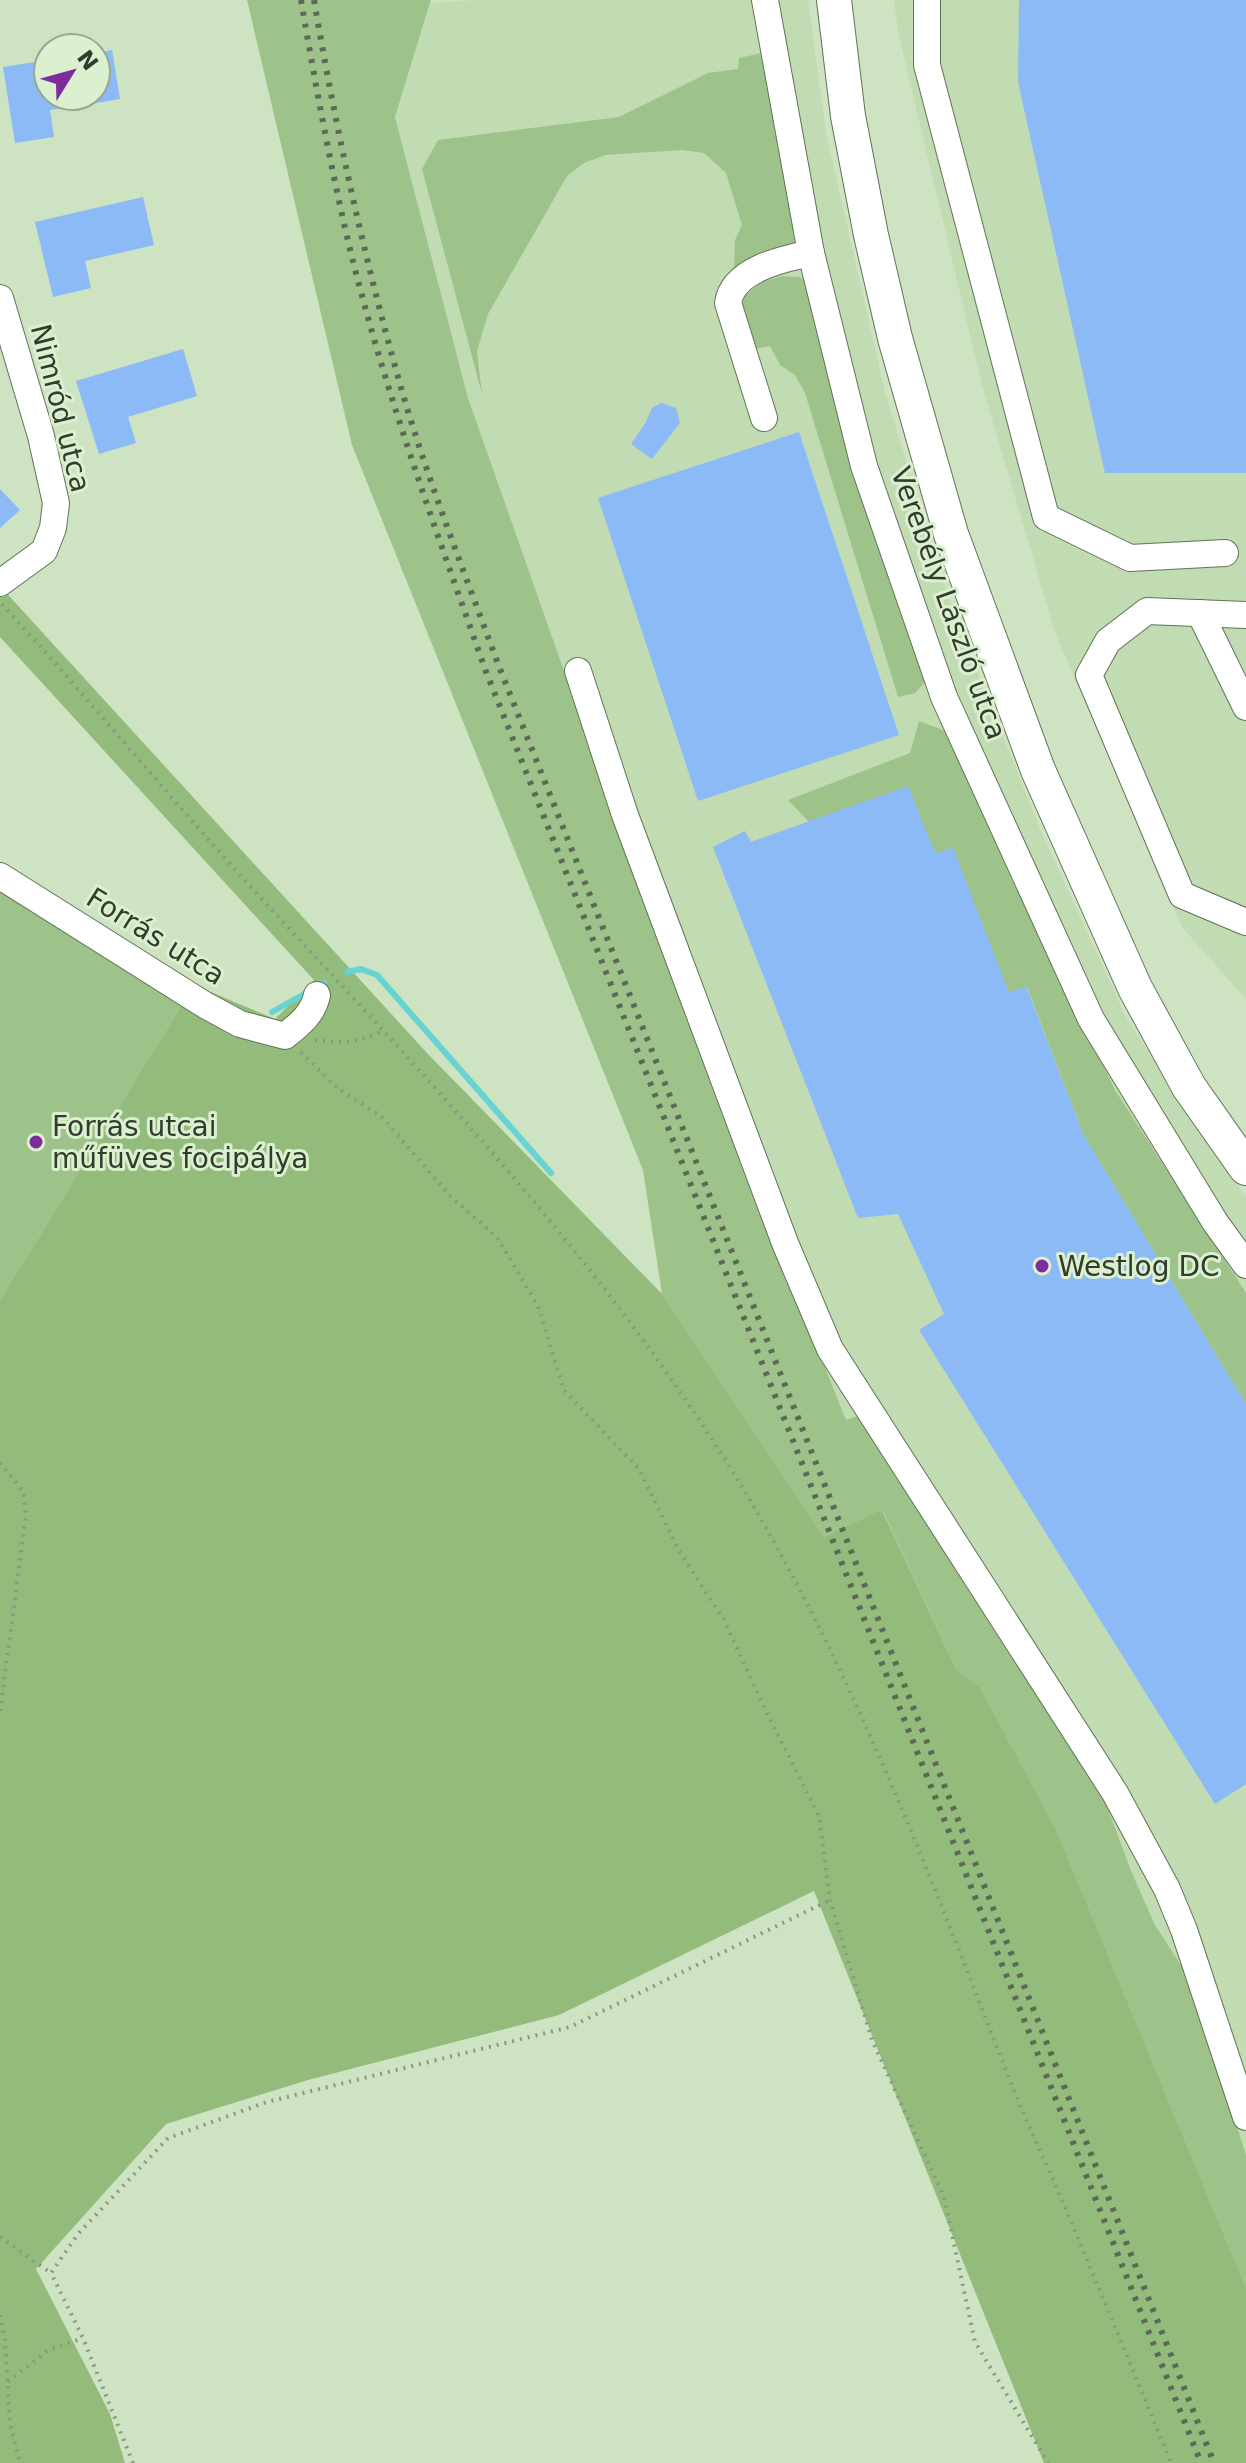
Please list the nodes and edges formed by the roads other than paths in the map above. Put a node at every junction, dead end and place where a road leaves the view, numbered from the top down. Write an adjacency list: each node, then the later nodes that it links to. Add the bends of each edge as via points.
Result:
1 (765, 0): 4 (street, Verebély László utca)
2 (834, 0): 17 (main road, via 848,116 871,235 951,534 1038,770 1135,988 1189,1087)
3 (927, 0): 8 (street, via 927,65 1046,517 1130,558)
4 (811, 253): 7 (street, via 765,265 729,295); 18 (street, Verebély László utca, via 864,466 944,697 1091,1019)
5 (0, 298): 6 (street, Nimród utca)
6 (3, 324): 9 (street, Nimród utca, via 41,436 56,503 44,551)
7 (764, 418)
8 (1225, 553)
9 (10, 576)
10 (1200, 613): 11 (street); 13 (street); 15 (street, via 1147,611 1108,641 1089,675 1182,895)
11 (1246, 615)
12 (578, 671): 19 (street, via 625,815 785,1243 830,1349 1138,1834 1184,1930)
13 (1246, 707)
14 (0, 876): 16 (street, Forrás utca, via 240,1024 285,1036 303,1022)
15 (1246, 922)
16 (317, 995)
17 (1246, 1168)
18 (1246, 1265)
19 (1246, 2117)

